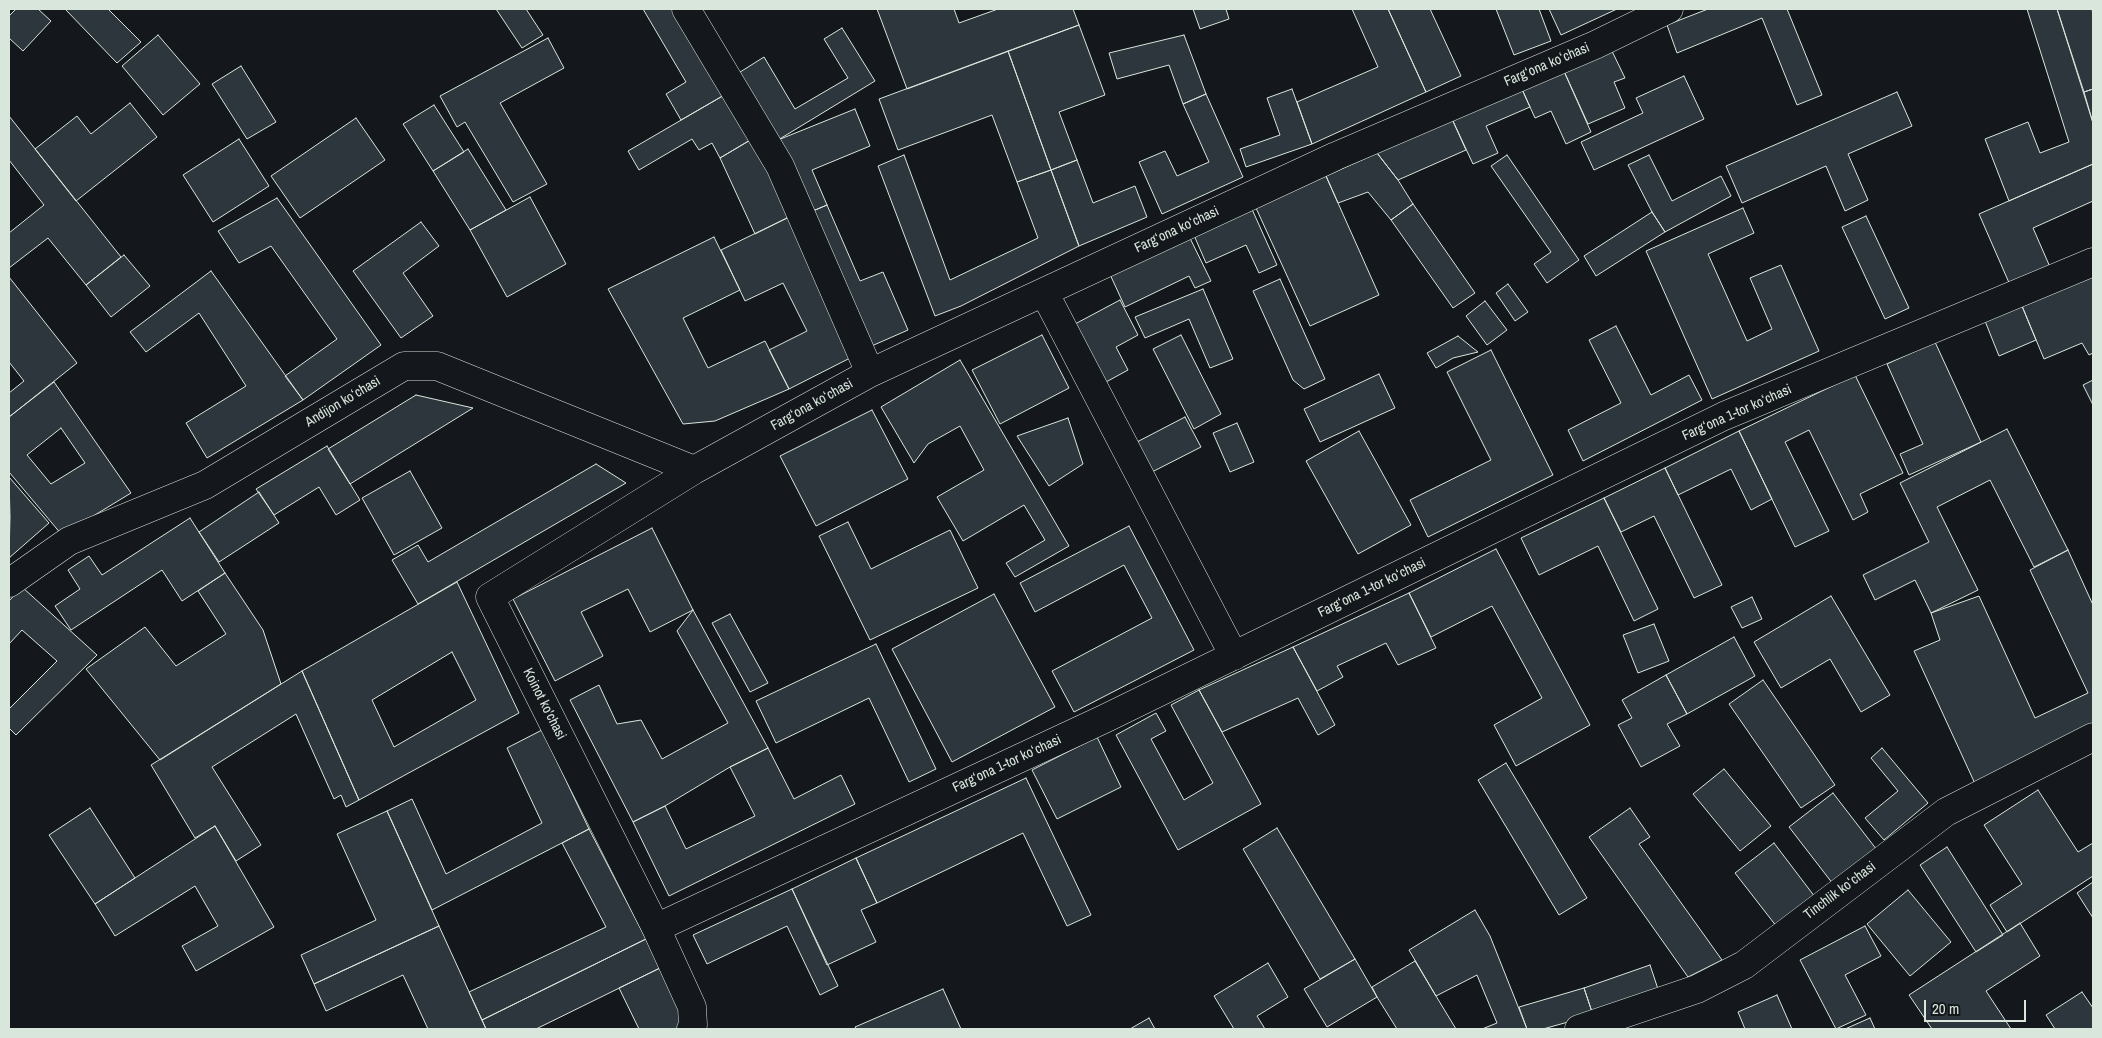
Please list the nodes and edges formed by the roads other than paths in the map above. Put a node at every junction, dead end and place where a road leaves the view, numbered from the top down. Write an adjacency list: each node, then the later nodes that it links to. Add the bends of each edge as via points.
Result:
1 (686, 9): 5 (street, via 780,166)
2 (1669, 9): 4 (street, Fargʻona koʻchasi, via 1595,45 1336,156)
3 (2093, 262): 8 (street, Fargʻona 1-tor koʻchasi, via 1724,416)
4 (1044, 292): 5 (street, Fargʻona koʻchasi); 8 (street)
5 (870, 373): 6 (street, Fargʻona koʻchasi)
6 (694, 470): 7 (street, Andijon koʻchasi, via 437,366 404,366 205,485 69,541); 10 (street, Koinot ko'chasi, via 490,597)
7 (9, 584)
8 (1234, 656): 10 (street, Fargʻona 1-tor koʻchasi)
9 (2093, 737): 12 (street, Tinchlik koʻchasi, via 1946,812 1744,964 1697,989)
10 (656, 928): 11 (street, Koinot ko'chasi, via 692,1007)
11 (691, 1029)
12 (1579, 1029)

